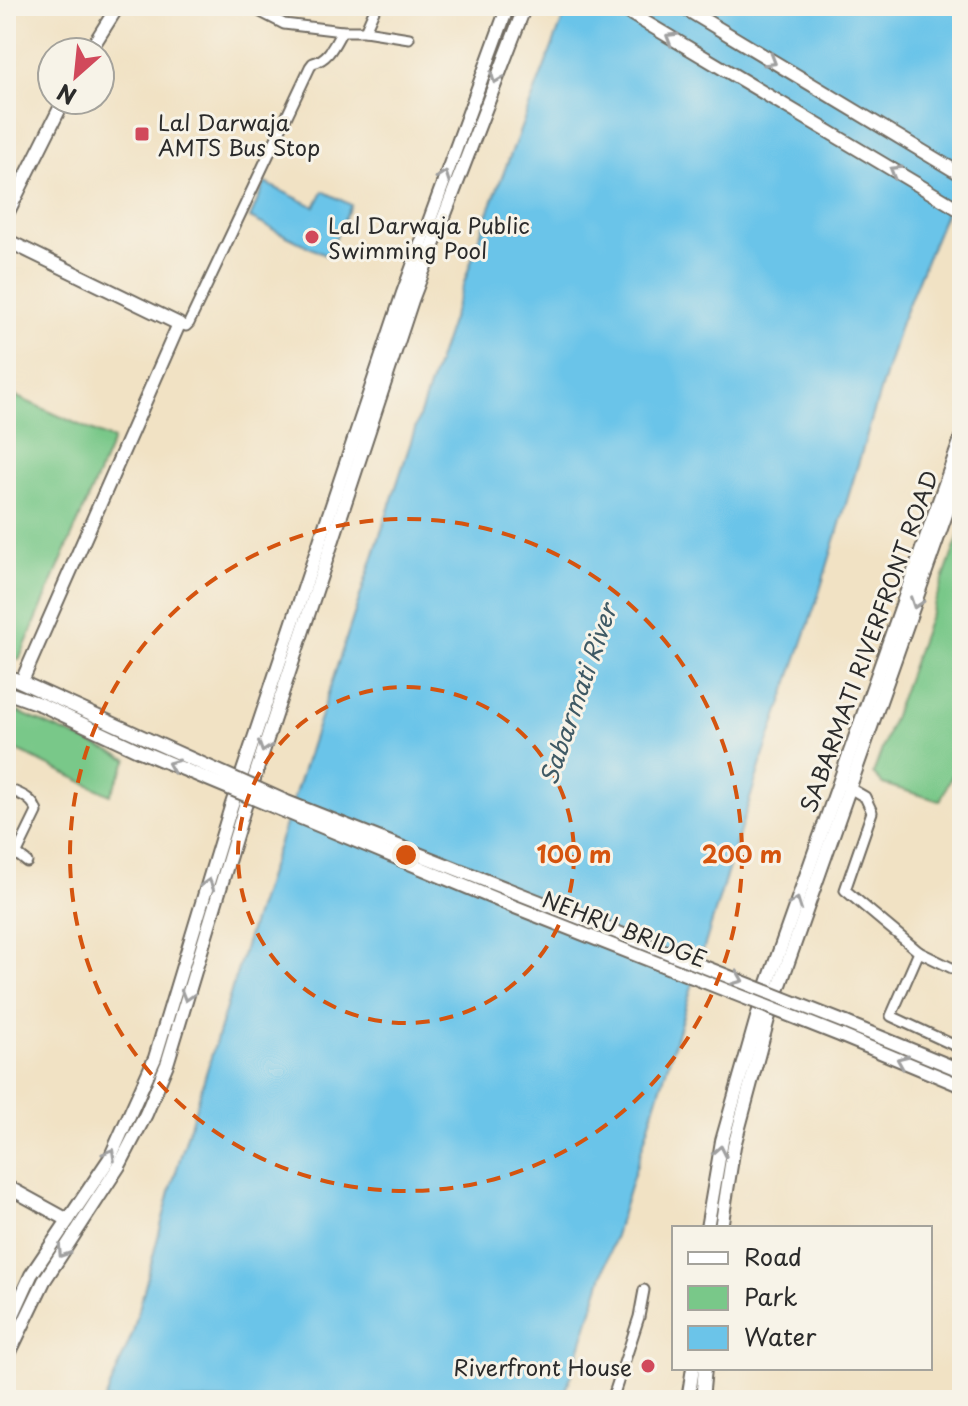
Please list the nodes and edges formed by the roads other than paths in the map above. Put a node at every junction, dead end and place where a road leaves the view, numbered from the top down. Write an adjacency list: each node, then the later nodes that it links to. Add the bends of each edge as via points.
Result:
1 (108, 6): 11 (main road)
2 (118, 6): 12 (main road)
3 (249, 6): 9 (street, via 284,24)
4 (376, 6): 10 (street)
5 (508, 6): 37 (main road, one-way to 5, via 110,1158 155,1058 231,807 408,279)
6 (525, 6): 42 (main road, one-way to 42, via 412,300 248,797 167,1064 119,1166 44,1281)
7 (618, 6): 16 (main road, one-way to 7)
8 (681, 6): 15 (main road, one-way to 15)
9 (342, 31): 10 (street); 19 (street, via 327,56 310,67 189,323)
10 (365, 31): 13 (street)
11 (96, 36)
12 (98, 36)
13 (409, 38)
14 (56, 116): 17 (main road)
15 (962, 175)
16 (962, 211)
17 (6, 216)
18 (6, 240): 19 (main road)
19 (179, 324): 23 (main road)
20 (962, 436): 25 (main road, SABARMATI RIVERFRONT ROAD)
21 (962, 469): 25 (main road, SABARMATI RIVERFRONT ROAD, one-way to 25)
22 (6, 675): 23 (main road, NEHRU BRIDGE)
23 (22, 681): 32 (main road, NEHRU BRIDGE, one-way to 32, bridge, via 287,802)
24 (6, 692): 32 (main road, NEHRU BRIDGE, one-way to 24, bridge, via 510,905)
25 (844, 786): 30 (street, via 865,797 872,812 845,890); 38 (main road, SABARMATI RIVERFRONT ROAD, one-way to 25, via 733,1095 762,1000); 39 (main road, SABARMATI RIVERFRONT ROAD, via 768,1019 734,1146)
26 (6, 788): 28 (street, via 29,799 37,812)
27 (6, 846): 28 (street)
28 (17, 853): 29 (street)
29 (27, 862)
30 (919, 952): 31 (street); 33 (street, via 891,1016)
31 (962, 973)
32 (844, 1030): 34 (main road, NEHRU BRIDGE); 35 (main road, NEHRU BRIDGE, one-way to 32)
33 (962, 1049)
34 (962, 1071)
35 (962, 1086)
36 (6, 1186): 37 (main road)
37 (68, 1220): 41 (main road, via 31,1275)
38 (707, 1226)
39 (721, 1226)
40 (644, 1290): 45 (street)
41 (6, 1330)
42 (6, 1360)
43 (693, 1370): 46 (main road)
44 (705, 1370): 47 (main road)
45 (612, 1400)
46 (688, 1400)
47 (702, 1400)

